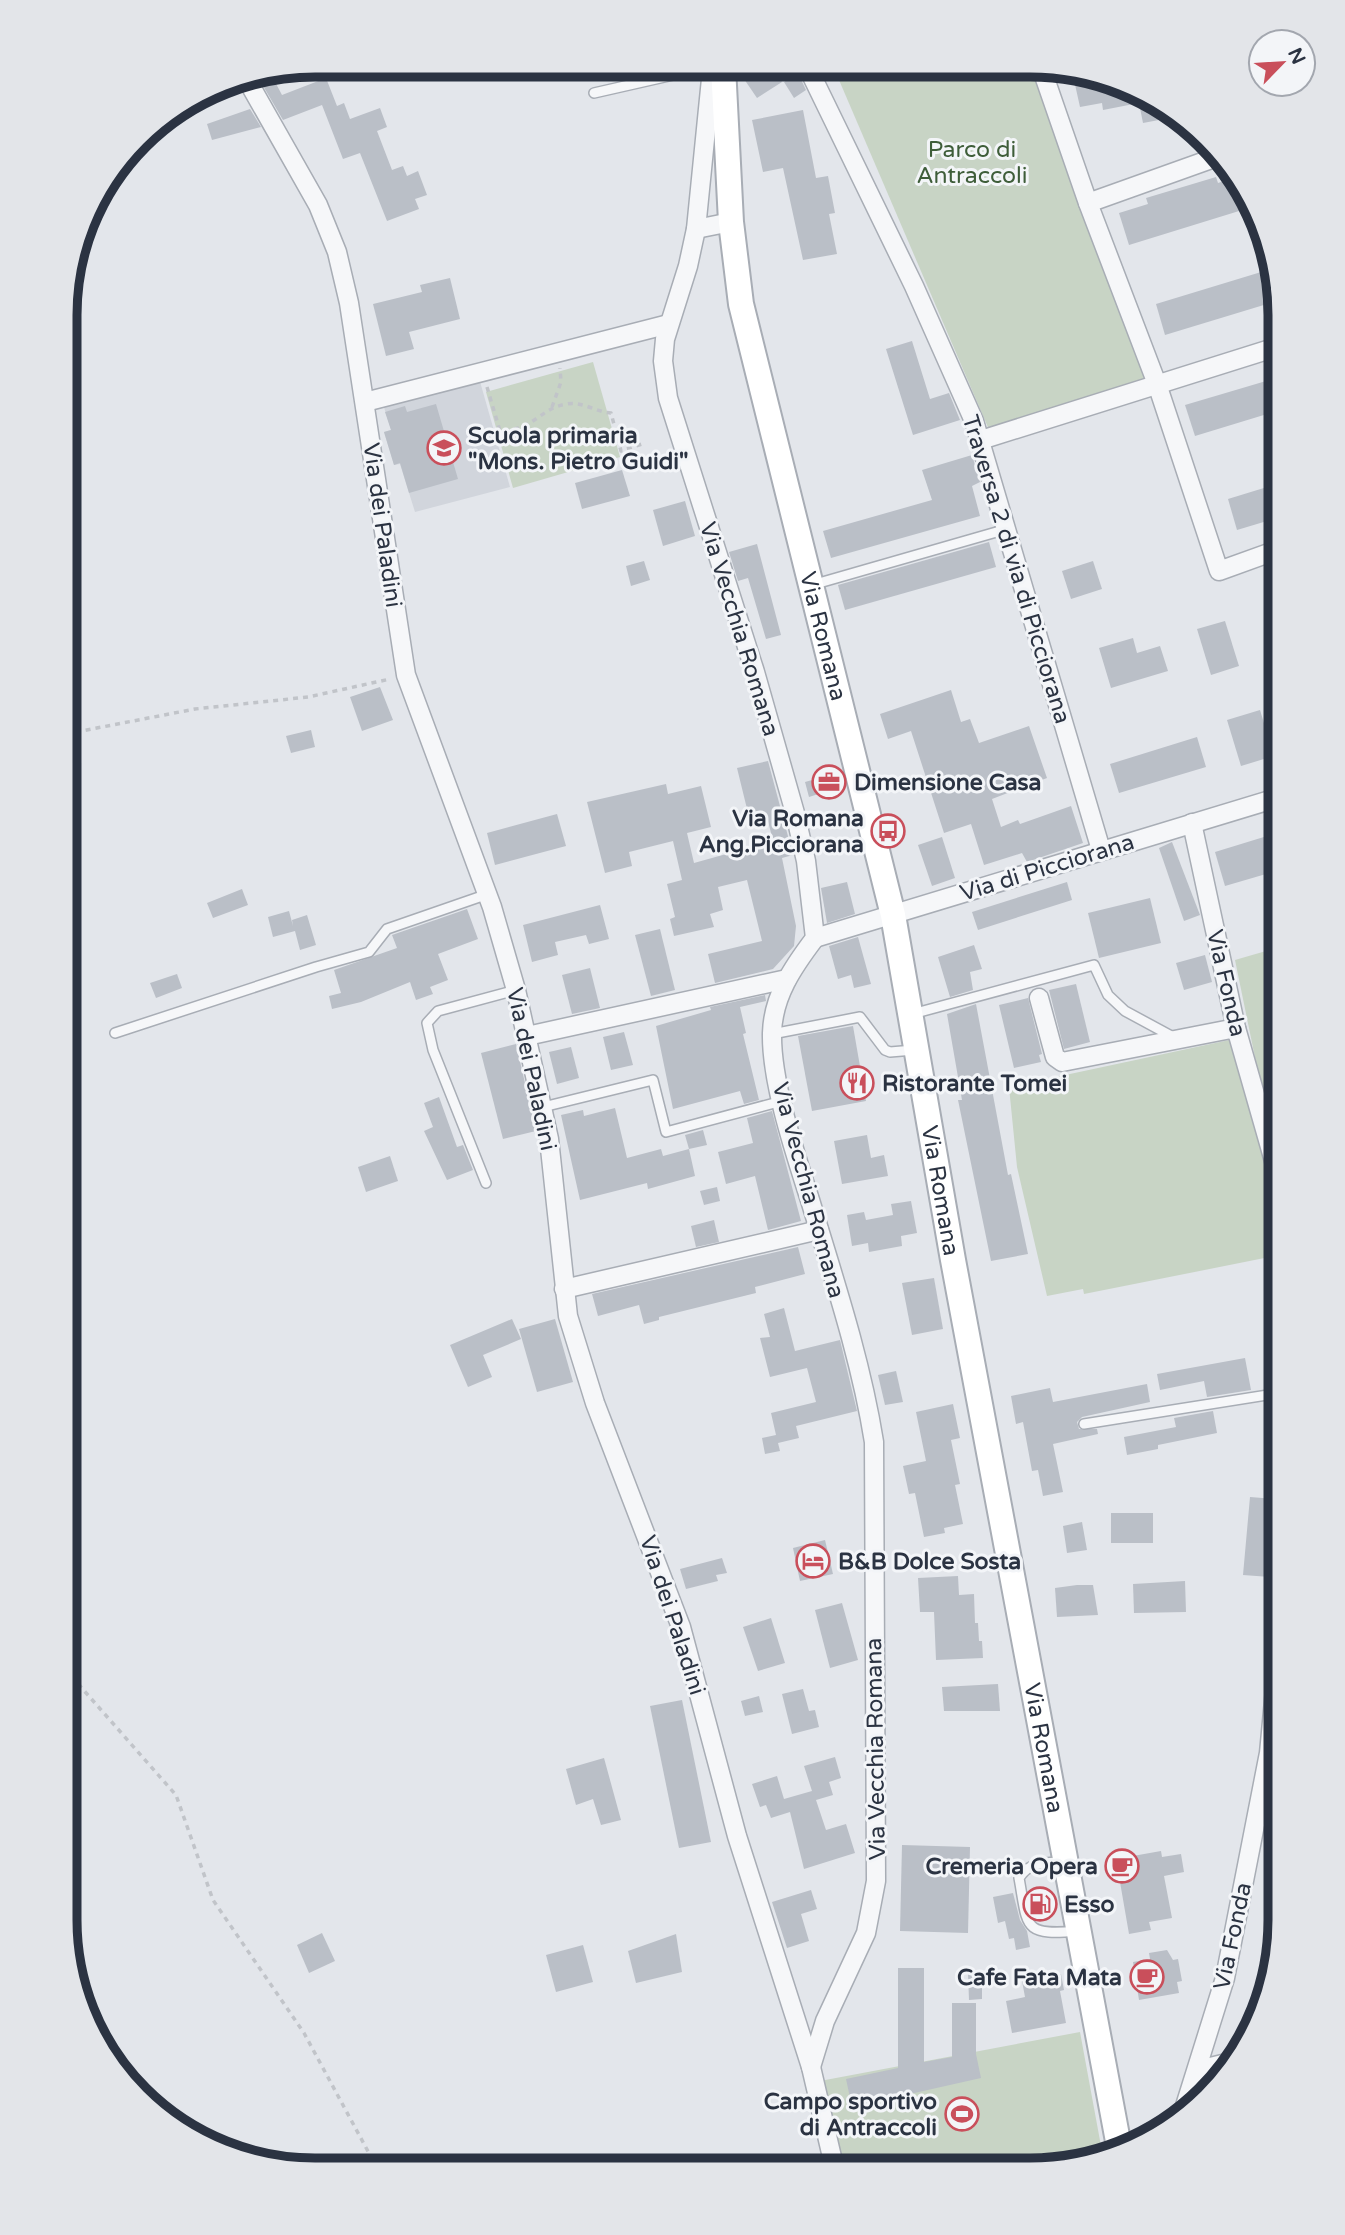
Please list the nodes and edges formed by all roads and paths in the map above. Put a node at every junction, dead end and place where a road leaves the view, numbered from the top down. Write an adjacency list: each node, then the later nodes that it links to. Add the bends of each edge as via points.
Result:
1 (711, 77): 10 (street, Via Vecchia Romana)
2 (723, 77): 11 (main road, Via Romana)
3 (812, 77): 20 (street, Traversa 2 di via di Picciorana, via 914,286)
4 (662, 78): 7 (lane)
5 (1045, 78): 9 (street)
6 (251, 87): 18 (street, Via dei Paladini, via 331,236 349,303)
7 (594, 93)
8 (1210, 160): 9 (street)
9 (1088, 203): 17 (street)
10 (698, 209): 11 (street, via 712,201); 12 (street, Via Vecchia Romana)
11 (730, 211): 12 (street); 24 (main road, Via Romana, via 744,323)
12 (696, 229): 13 (street, Via Vecchia Romana)
13 (669, 324): 15 (street); 32 (street, Via Vecchia Romana, via 663,361 668,398 752,660 795,813)
14 (1268, 349): 17 (street)
15 (556, 352): 16 (street); 19 (path, via 561,382)
16 (482, 372): 18 (street); 19 (path, via 500,431 526,427)
17 (1157, 384): 20 (street); 23 (street, via 1219,571)
18 (365, 402): 25 (street, Via dei Paladini)
19 (552, 408): 21 (path, via 572,403 611,413 621,452)
20 (981, 440): 29 (street, Traversa 2 di via di Picciorana)
21 (642, 444)
22 (1000, 531): 24 (lane)
23 (1268, 553)
24 (810, 585): 31 (main road, Via Romana)
25 (406, 675): 26 (path, via 308,697 195,709); 30 (street, Via dei Paladini)
26 (77, 732)
27 (1268, 801): 28 (street, Via di Picciorana)
28 (1192, 823): 29 (street, Via di Picciorana); 37 (street, Via Fonda)
29 (1101, 850): 31 (street, Via di Picciorana)
30 (488, 894): 34 (street, Via dei Paladini); 38 (lane, via 387,929 378,944 358,957)
31 (893, 915): 32 (street, Via di Picciorana); 36 (main road, Via Romana)
32 (815, 938): 33 (street, Via Vecchia Romana)
33 (787, 979): 39 (street, Via Vecchia Romana, via 775,1008); 40 (street)
34 (516, 989): 40 (street, Via dei Paladini); 46 (lane, via 438,1011 427,1023 433,1050)
35 (1039, 998): 41 (street, via 1055,1057 1062,1062)
36 (910, 1015): 41 (lane, via 1094,965 1108,995 1125,1011); 42 (main road, Via Romana)
37 (1236, 1028): 41 (street); 45 (street, Via Fonda)
38 (116, 1033)
39 (772, 1034): 42 (lane, via 860,1017 885,1050); 43 (street, Via Vecchia Romana)
40 (527, 1036): 44 (street, Via dei Paladini)
41 (1177, 1040)
42 (916, 1050): 53 (main road, Via Romana)
43 (782, 1101): 44 (lane, via 666,1132 653,1080); 47 (street, Via Vecchia Romana)
44 (543, 1107): 48 (street, Via dei Paladini)
45 (1267, 1138)
46 (486, 1184)
47 (820, 1230): 48 (street); 56 (street, Via Vecchia Romana, via 874,1442 878,1803 873,1907 866,1933 825,2021)
48 (564, 1289): 56 (street, Via dei Paladini, via 582,1363 681,1627 737,1836)
49 (1267, 1395): 50 (lane)
50 (1084, 1424)
51 (77, 1683): 60 (path, via 176,1796 213,1900 304,2033)
52 (1267, 1787): 57 (street, Via Fonda, via 1225,1978)
53 (1066, 1862): 54 (main road, Via Romana); 54 (lane, via 1025,1868 1019,1878 1026,1919 1033,1929 1046,1934)
54 (1079, 1931): 59 (main road, Via Romana)
55 (1219, 2065): 57 (street)
56 (811, 2067): 61 (street)
57 (1198, 2070): 58 (street, Via Fonda)
58 (1188, 2097)
59 (1118, 2141)
60 (372, 2158)
61 (832, 2158)

